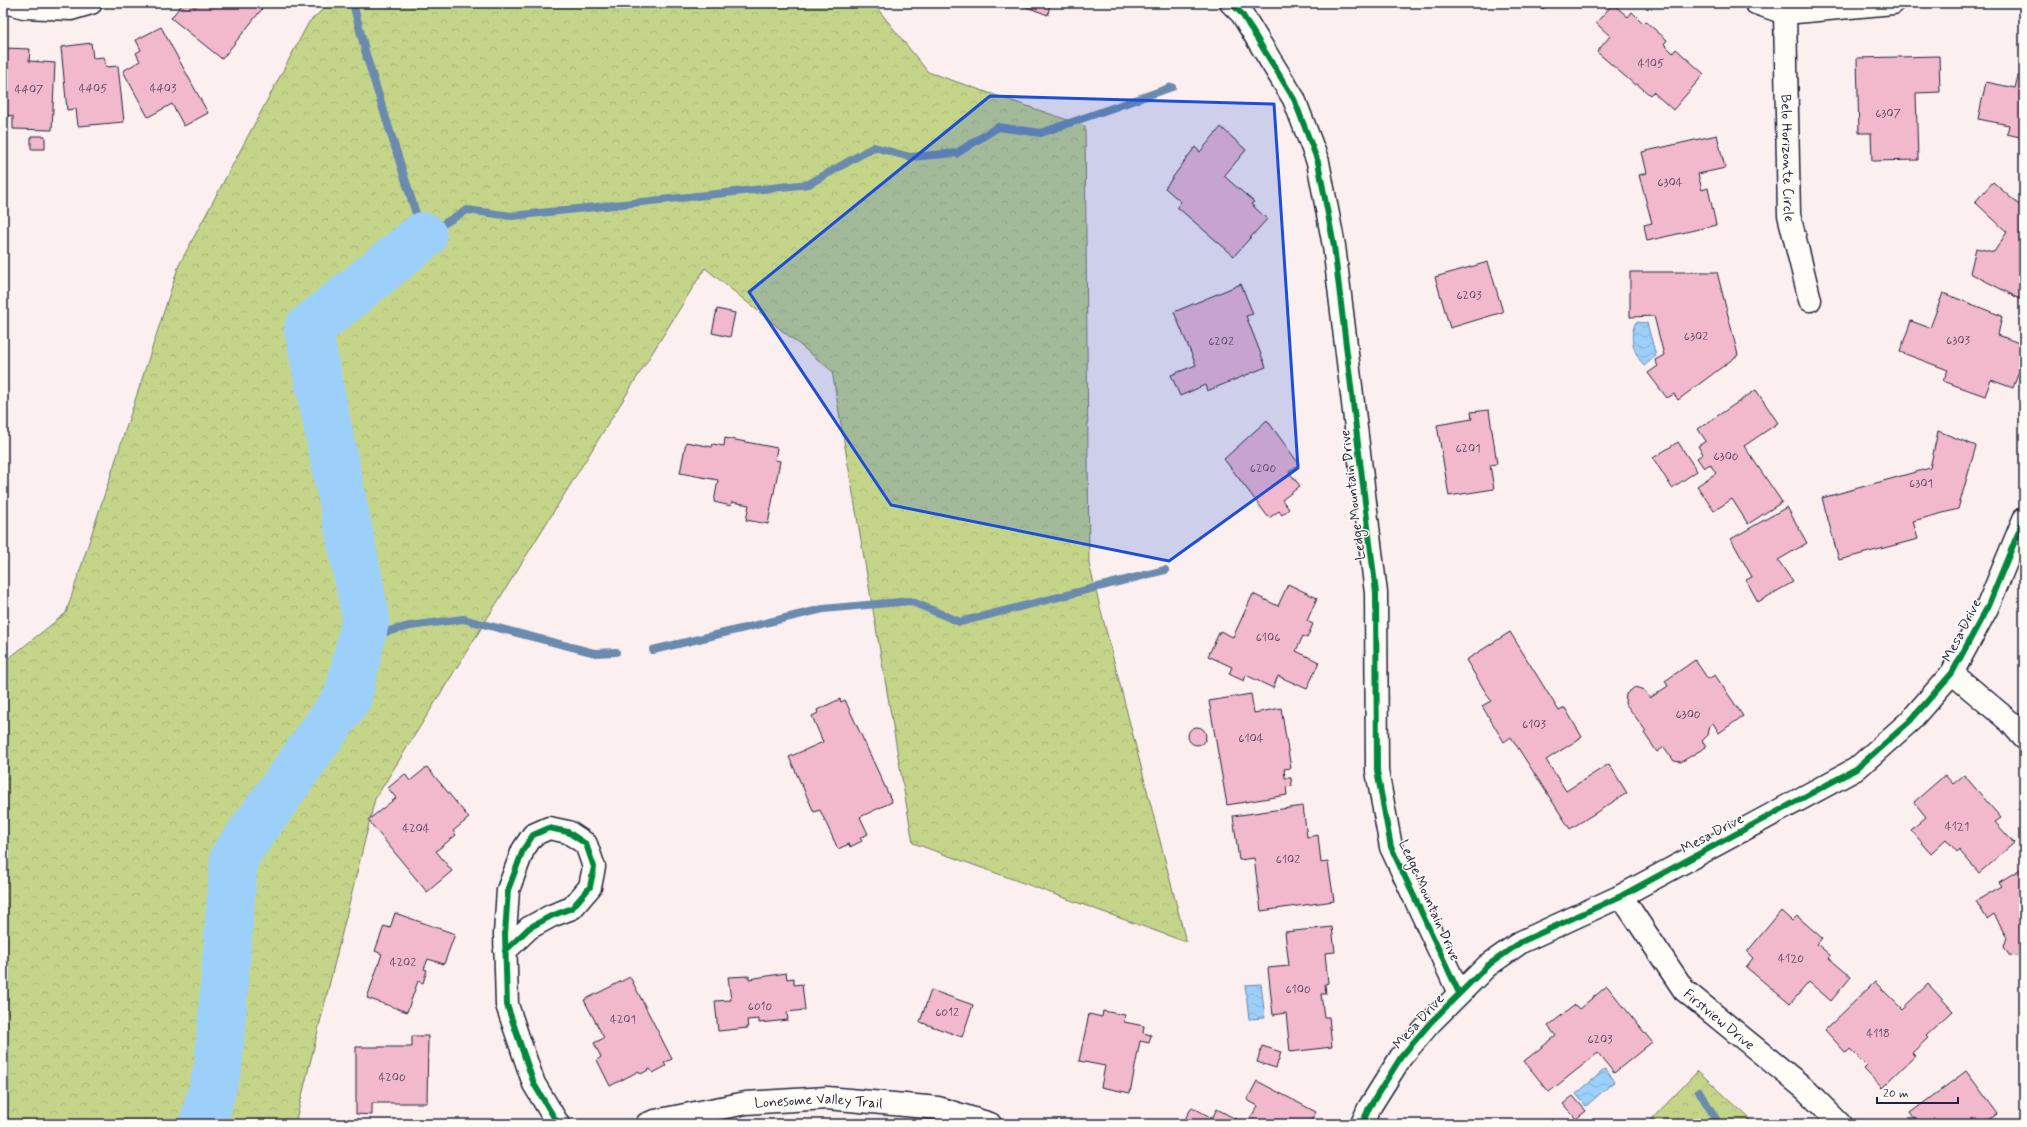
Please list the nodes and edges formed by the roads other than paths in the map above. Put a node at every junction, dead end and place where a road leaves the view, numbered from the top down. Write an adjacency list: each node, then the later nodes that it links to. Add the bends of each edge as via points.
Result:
1 (9, 3): 2 (street, via 24,7 71,9)
2 (91, 3)
3 (1231, 3): 13 (street, Ledge Mountain Drive, via 1242,14 1294,99 1318,162 1334,246 1376,593 1378,771 1391,847)
4 (1756, 3): 6 (street)
5 (1893, 3): 6 (street)
6 (1785, 13): 7 (street, Belo Horizonte Circle, via 1789,214)
7 (1810, 300)
8 (2024, 519): 9 (street, Mesa Drive, via 1987,608)
9 (1952, 673): 10 (street, via 2010,722); 11 (street, Mesa Drive, via 1910,721 1856,769)
10 (2024, 738)
11 (1621, 896): 13 (street, Mesa Drive, via 1521,942 1487,966); 18 (street, Firstview Drive, via 1684,990 1804,1088)
12 (505, 951): 12 (street, via 508,890 523,850 533,835 549,828 568,832 586,844 594,867 590,887 572,908 529,928); 14 (street, via 507,1005 534,1084)
13 (1459, 993): 17 (street, Mesa Drive, via 1401,1057)
14 (558, 1124)
15 (647, 1124): 16 (street, Lonesome Valley Trail, via 746,1103 827,1098 938,1108)
16 (990, 1124)
17 (1362, 1124)
18 (1840, 1124)

